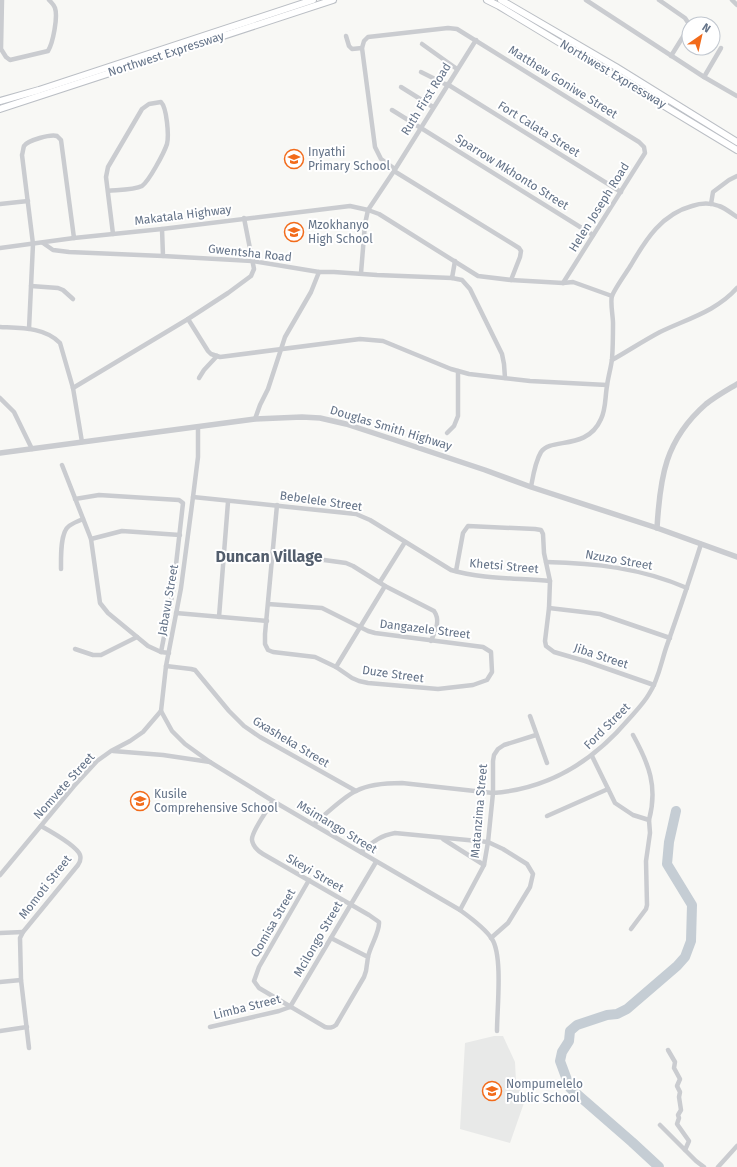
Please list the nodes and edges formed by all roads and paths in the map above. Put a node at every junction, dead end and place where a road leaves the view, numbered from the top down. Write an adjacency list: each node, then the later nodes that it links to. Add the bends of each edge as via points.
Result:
1 (2, 0): 2 (street, via 1,49 10,60 48,51 51,46 55,14)
2 (49, 0)
3 (313, 0): 25 (main road, Northwest Expressway)
4 (333, 0): 27 (main road, Northwest Expressway)
5 (487, 0): 32 (main road, Northwest Expressway)
6 (501, 0): 31 (main road, Northwest Expressway)
7 (586, 0): 17 (street)
8 (659, 0): 11 (street)
9 (732, 0): 10 (street)
10 (737, 5)
11 (683, 16)
12 (346, 36): 16 (street, via 352,49)
13 (681, 39): 17 (street)
14 (476, 40): 16 (street, Matthew Goniwe Street, via 448,28 368,37); 19 (street, Ruth First Road); 30 (street, Matthew Goniwe Street)
15 (422, 44): 19 (street)
16 (362, 48): 33 (street, via 375,147 381,159)
17 (671, 56): 21 (street)
18 (716, 56): 21 (street)
19 (457, 69): 22 (street, Ruth First Road)
20 (421, 72): 22 (street, Fort Calata Street)
21 (704, 77): 24 (street)
22 (447, 85): 26 (street, Ruth First Road); 36 (street, Fort Calata Street)
23 (401, 87): 26 (street)
24 (737, 96)
25 (0, 101)
26 (433, 107): 29 (street, Ruth First Road)
27 (0, 109)
28 (392, 110): 29 (street, Sparrow Mkhonto Street)
29 (421, 127): 33 (street, Ruth First Road); 45 (street, Sparrow Mkhonto Street)
30 (639, 142): 36 (street, Helen Joseph Road, via 644,147 644,153)
31 (737, 142)
32 (737, 150)
33 (394, 170): 40 (street, Ruth First Road); 56 (street, via 519,248 521,253)
34 (737, 176): 39 (street, via 714,191)
35 (108, 191): 35 (street, via 106,178 110,162 142,109 149,104 161,102 164,106 168,138 165,149 148,178 140,187); 44 (street)
36 (621, 192): 45 (street, Helen Joseph Road)
37 (28, 201): 38 (street); 46 (street, via 22,155 24,147 29,142 52,135 57,136 63,145); 48 (street)
38 (0, 204)
39 (711, 204): 41 (street, via 720,206); 60 (street, via 697,204 684,208 662,222 637,255)
40 (368, 210): 42 (street, Makatala Highway, via 342,206); 52 (street, Makatala Highway, via 379,214); 54 (street)
41 (737, 217)
42 (244, 218): 43 (street, Makatala Highway); 51 (street)
43 (162, 229): 44 (street, Makatala Highway); 50 (street)
44 (113, 234): 46 (street, Makatala Highway)
45 (593, 235): 57 (street, Helen Joseph Road)
46 (74, 238): 47 (street, Makatala Highway)
47 (42, 243): 48 (street, Makatala Highway); 50 (street, Gwentsha Road, via 53,250 69,252)
48 (33, 244): 49 (street, Makatala Highway); 58 (street)
49 (0, 248)
50 (163, 256): 51 (street, Gwentsha Road)
51 (252, 261): 53 (street, Gwentsha Road); 62 (street, via 254,271 251,276)
52 (455, 261): 55 (street); 56 (street, Makatala Highway, via 478,276)
53 (319, 272): 54 (street, Gwentsha Road); 65 (street, via 302,310)
54 (361, 273): 55 (street, Gwentsha Road, via 377,276)
55 (452, 278): 70 (street, via 462,280 470,289 502,354)
56 (511, 280): 57 (street, Makatala Highway)
57 (563, 283): 60 (street, Makatala Highway, via 573,282)
58 (31, 286): 61 (street, via 58,288); 64 (street)
59 (737, 288): 67 (street, via 727,298 696,317 659,333)
60 (612, 296): 67 (street)
61 (73, 299)
62 (188, 319): 66 (street, via 208,351); 73 (street)
63 (0, 327): 64 (street)
64 (29, 329): 73 (street, via 38,330 60,343)
65 (280, 349): 66 (street); 68 (street, via 376,339); 75 (street)
66 (217, 356): 69 (street)
67 (612, 360): 72 (street)
68 (458, 371): 70 (street); 77 (street, via 458,416 454,426)
69 (199, 378)
70 (505, 378): 72 (street)
71 (737, 384): 88 (street, via 708,403 679,435 665,465)
72 (607, 385): 82 (street, via 603,416 597,427 582,438 545,448 539,457)
73 (73, 388): 78 (street)
74 (0, 398): 79 (street, via 14,412)
75 (255, 420): 76 (street, Douglas Smith Highway); 82 (street, Douglas Smith Highway, via 302,417 332,420)
76 (198, 427): 78 (street, Douglas Smith Highway); 83 (street, Jabavu Street, via 198,457)
77 (447, 433)
78 (82, 442): 79 (street, Douglas Smith Highway)
79 (32, 449): 80 (street, Douglas Smith Highway)
80 (0, 454)
81 (62, 465): 84 (street)
82 (531, 487): 88 (street, Douglas Smith Highway)
83 (193, 497): 85 (street, Bebelele Street); 103 (street, Jabavu Street)
84 (75, 499): 87 (street); 89 (street, via 99,495 179,500 184,504)
85 (228, 502): 86 (street, Bebelele Street); 104 (street)
86 (277, 505): 91 (street, Bebelele Street, via 361,515); 93 (street)
87 (83, 519): 90 (street); 96 (street, via 68,526 64,533)
88 (657, 528): 92 (street, Douglas Smith Highway)
89 (180, 535): 90 (street, via 122,531); 111 (street)
90 (91, 539): 107 (street, via 100,603)
91 (405, 542): 97 (street, Bebelele Street); 99 (street)
92 (701, 544): 94 (street, Douglas Smith Highway); 100 (street, Ford Street)
93 (273, 553): 99 (street, via 346,563); 101 (street)
94 (737, 557)
95 (546, 562): 97 (street, via 541,530 470,525 463,533); 98 (street); 100 (street, Nzuzo Street, via 586,563 631,570)
96 (61, 568)
97 (456, 571): 98 (street, Khetsi Street, via 484,576)
98 (550, 580): 102 (street)
99 (382, 584): 106 (street); 109 (street, via 434,612 438,620)
100 (687, 588): 108 (street, Ford Street)
101 (268, 604): 105 (street); 106 (street, Dangazele Street, via 322,608)
102 (549, 608): 108 (street, via 600,614); 116 (street, Jiba Street, via 545,644 550,650)
103 (176, 613): 104 (street); 112 (street, Jabavu Street)
104 (219, 617): 105 (street)
105 (267, 621): 114 (street, Duze Street, via 265,644 268,650 311,656)
106 (360, 628): 109 (street, Dangazele Street, via 374,634); 114 (street)
107 (137, 637): 110 (street, via 101,655); 111 (street)
108 (670, 638): 116 (street, Ford Street)
109 (431, 641): 115 (street, Dangazele Street, via 486,648 491,652)
110 (75, 649)
111 (161, 652): 112 (street)
112 (169, 654): 113 (street, Jabavu Street)
113 (166, 666): 117 (street, Jabavu Street); 126 (street, Gxasheka Street, via 195,670 244,726)
114 (336, 667): 115 (street, Duze Street, via 359,681 429,689 473,685 487,680)
115 (492, 672)
116 (654, 685): 122 (street, Ford Street, via 650,694 629,719)
117 (161, 711): 121 (street, via 143,732); 123 (street, Msimango Street, via 175,735)
118 (530, 716): 119 (street)
119 (536, 735): 124 (street); 127 (street, Matanzima Street, via 504,745 496,752 493,761)
120 (633, 735): 130 (street, via 646,758 652,778 653,795)
121 (111, 751): 123 (street, Nomvete Street); 132 (street, Nomvete Street, via 97,761)
122 (592, 756): 125 (street); 127 (street, Ford Street, via 570,770 533,786)
123 (210, 762): 128 (street, Msimango Street)
124 (547, 763)
125 (608, 789): 129 (street); 130 (street, via 620,807 633,816)
126 (356, 791): 127 (street, Ford Street, via 388,783); 131 (street, Ford Street)
127 (493, 793): 134 (street, Matanzima Street)
128 (273, 801): 131 (street, Msimango Street); 139 (street, Skeyi Street, via 253,835 254,846 263,854)
129 (547, 816)
130 (649, 820): 142 (street, via 646,861 647,905)
131 (314, 824): 135 (street, Msimango Street)
132 (41, 826): 138 (street, Nomvete Street); 143 (street, Momoti Street, via 67,841 79,854 80,860)
133 (441, 838): 134 (street); 135 (street, via 395,833 378,837); 137 (street)
134 (488, 842): 137 (street, Matanzima Street); 146 (street, via 527,864 533,874 530,887 508,924)
135 (361, 852): 136 (street, Msimango Street)
136 (376, 862): 140 (street, Mcilongo Street); 141 (street, Msimango Street)
137 (484, 865): 141 (street, Matanzima Street)
138 (0, 875)
139 (310, 880): 140 (street, Skeyi Street); 148 (street, Qomisa Street)
140 (350, 904): 145 (street, Mcilongo Street); 147 (street, Skeyi Street, via 379,922)
141 (460, 910): 146 (street, Msimango Street)
142 (631, 929)
143 (22, 932): 144 (street, Momoti Street); 149 (street, Momoti Street)
144 (0, 933)
145 (331, 938): 147 (street); 151 (street, Mcilongo Street)
146 (491, 938): 155 (street, via 498,959)
147 (368, 957): 151 (street, Limba Street, via 364,977 336,1025 331,1028 325,1027)
148 (255, 975): 151 (street, Limba Street, via 255,984)
149 (21, 980): 150 (street); 152 (street, Momoti Street)
150 (0, 982)
151 (290, 1006): 153 (street, Limba Street, via 279,1011)
152 (27, 1027): 154 (street); 156 (street, Momoti Street)
153 (210, 1027)
154 (0, 1031)
155 (497, 1031)
156 (29, 1048)
157 (668, 1050): 160 (street, via 680,1079 677,1086 681,1110 677,1124 689,1141)
158 (660, 1125): 160 (street)
159 (737, 1146): 162 (street)
160 (684, 1150): 161 (street)
161 (704, 1167)
162 (718, 1167)

